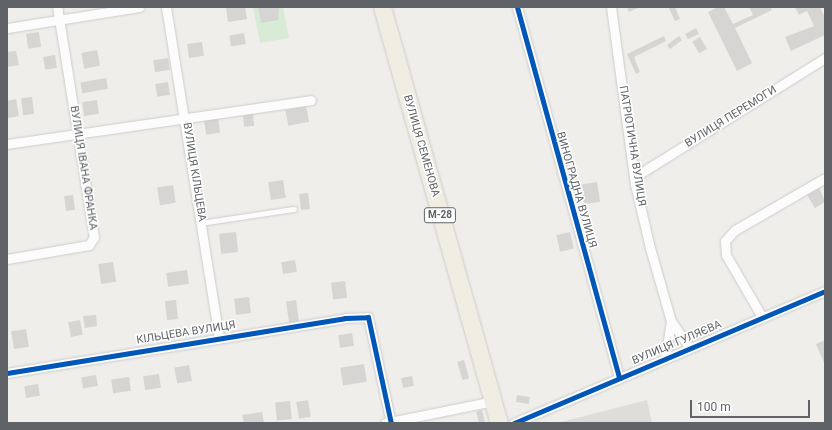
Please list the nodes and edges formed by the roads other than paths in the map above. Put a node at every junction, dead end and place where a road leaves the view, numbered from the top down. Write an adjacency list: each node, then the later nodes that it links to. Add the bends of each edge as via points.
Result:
1 (57, 7): 7 (street, ВУЛИЦЯ ІВАНА ФРАНКА)
2 (139, 7): 7 (street)
3 (166, 7): 11 (street, ВУЛИЦЯ КІЛЬЦЕВА)
4 (382, 7): 27 (highway, ВУЛИЦЯ СЕМЕНОВА / М-28)
5 (517, 7): 26 (street, ВИНОГРАДНА ВУЛИЦЯ)
6 (611, 7): 14 (street, ПАТРІОТИЧНА ВУЛИЦЯ)
7 (58, 19): 8 (street); 12 (street, ВУЛИЦЯ ІВАНА ФРАНКА)
8 (7, 28)
9 (825, 58): 14 (street, ВУЛИЦЯ ПЕРЕМОГИ)
10 (310, 100): 11 (street)
11 (185, 116): 12 (street); 17 (street, ВУЛИЦЯ КІЛЬЦЕВА)
12 (77, 132): 13 (street); 18 (street, ВУЛИЦЯ ІВАНА ФРАНКА, via 92,243)
13 (7, 144)
14 (636, 176): 21 (street, ПАТРІОТИЧНА ВУЛИЦЯ, via 650,248)
15 (825, 178): 20 (street, via 735,230 725,241 726,255)
16 (294, 209): 17 (lane)
17 (201, 222): 22 (street, ВУЛИЦЯ КІЛЬЦЕВА)
18 (7, 259)
19 (824, 293): 20 (street, ВУЛИЦЯ ГУЛЯЄВА)
20 (762, 317): 23 (street, ВУЛИЦЯ ГУЛЯЄВА)
21 (670, 322): 23 (street, ПАТРІОТИЧНА ВУЛИЦЯ); 24 (street)
22 (219, 338): 25 (street, КІЛЬЦЕВА ВУЛИЦЯ); 28 (street, КІЛЬЦЕВА ВУЛИЦЯ, via 368,317)
23 (690, 348): 24 (street, ВУЛИЦЯ ГУЛЯЄВА)
24 (665, 359): 26 (street, ВУЛИЦЯ ГУЛЯЄВА)
25 (7, 373)
26 (619, 378): 30 (street, ВУЛИЦЯ ГУЛЯЄВА)
27 (493, 401): 28 (street); 29 (highway, ВУЛИЦЯ СЕМЕНОВА / М-28)
28 (389, 423)
29 (499, 423)
30 (514, 423)

